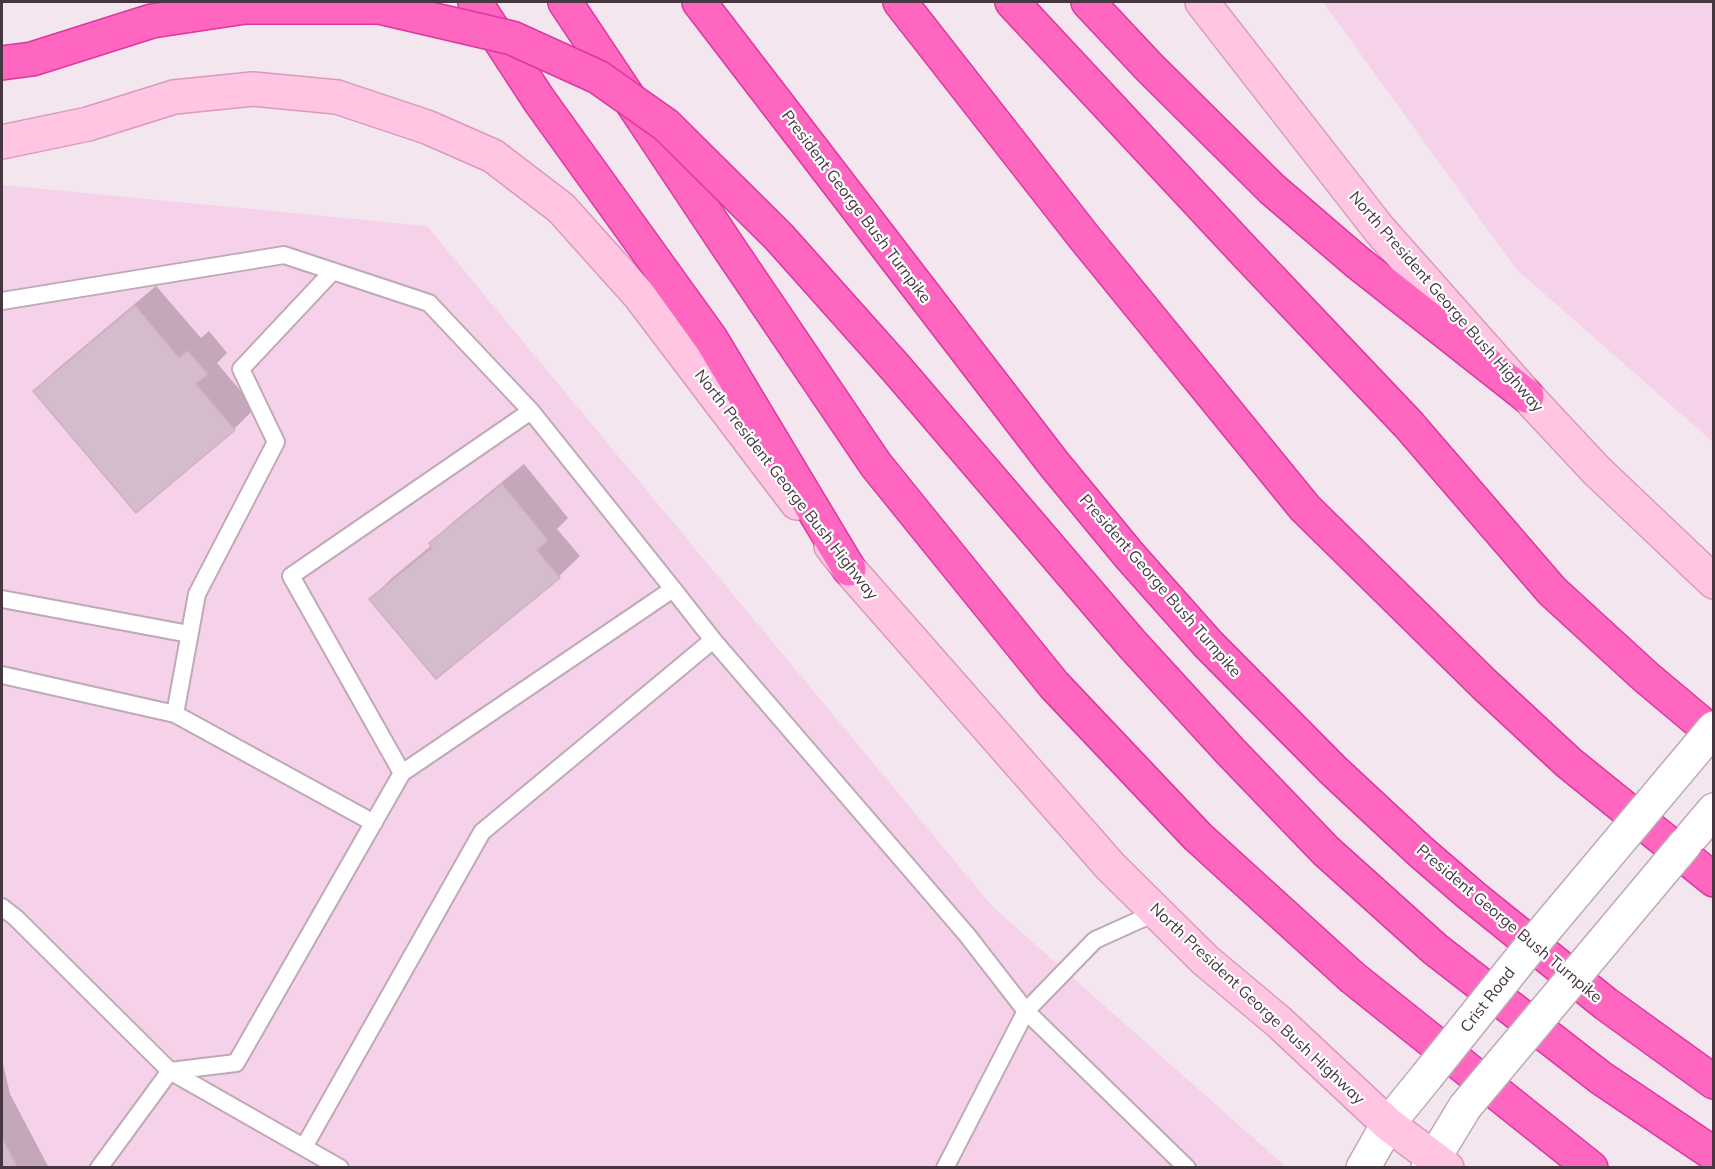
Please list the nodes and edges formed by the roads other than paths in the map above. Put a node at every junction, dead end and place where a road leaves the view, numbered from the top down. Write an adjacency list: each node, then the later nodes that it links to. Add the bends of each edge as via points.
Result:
1 (475, 2): 14 (highway, via 539,100 711,339)
2 (565, 2): 42 (highway, via 876,465 1054,686 1198,837 1353,978)
3 (699, 2): 32 (highway, President George Bush Turnpike, via 1054,464 1209,644 1334,771 1446,874 1606,1004)
4 (900, 2): 27 (highway, via 1084,237 1305,508 1569,763)
5 (1012, 2): 23 (highway, via 1409,425 1552,591)
6 (1088, 2): 12 (highway, via 1272,189 1357,262)
7 (1202, 2): 12 (main road, North President George Bush Highway, via 1379,229)
8 (2, 63): 35 (highway, bridge, via 32,59 152,21 245,7 379,7 512,38 598,77 666,124 779,237 1132,644 1326,851 1435,949 1601,1078)
9 (2, 141): 14 (main road, North President George Bush Highway, via 88,124 174,97 253,89 337,97 427,127 493,156 561,208 640,296)
10 (333, 271): 11 (lane, via 285,255); 13 (lane, via 429,303); 18 (lane, via 242,369 276,442 197,594)
11 (2, 301)
12 (1527, 396): 15 (main road, North President George Bush Highway, via 1596,470)
13 (531, 411): 16 (lane); 24 (lane, via 291,576)
14 (849, 569): 29 (main road, North President George Bush Highway, via 1110,867)
15 (1713, 582)
16 (673, 589): 19 (lane); 24 (lane)
17 (2, 599): 18 (lane)
18 (189, 634): 21 (lane)
19 (713, 640): 30 (lane, via 968,935); 34 (lane, via 482,832)
20 (2, 675): 21 (lane)
21 (175, 714): 26 (lane)
22 (1713, 728): 33 (street, Crist Road, bridge)
23 (1713, 734)
24 (402, 773): 26 (lane)
25 (1713, 810): 36 (street, bridge, via 1465,1107)
26 (374, 823): 31 (lane, via 236,1063)
27 (1713, 880)
28 (2, 907): 31 (lane)
29 (1157, 912): 30 (lane, via 1095,940); 33 (main road, North President George Bush Highway)
30 (1026, 1011): 39 (lane); 40 (lane)
31 (170, 1071): 34 (lane); 37 (lane)
32 (1713, 1082)
33 (1388, 1124): 36 (main road, North President George Bush Highway); 41 (street, Crist Road)
34 (304, 1147): 38 (lane)
35 (1713, 1154)
36 (1437, 1164)
37 (99, 1167)
38 (340, 1167)
39 (945, 1167)
40 (1187, 1167)
41 (1363, 1167)
42 (1591, 1167)

